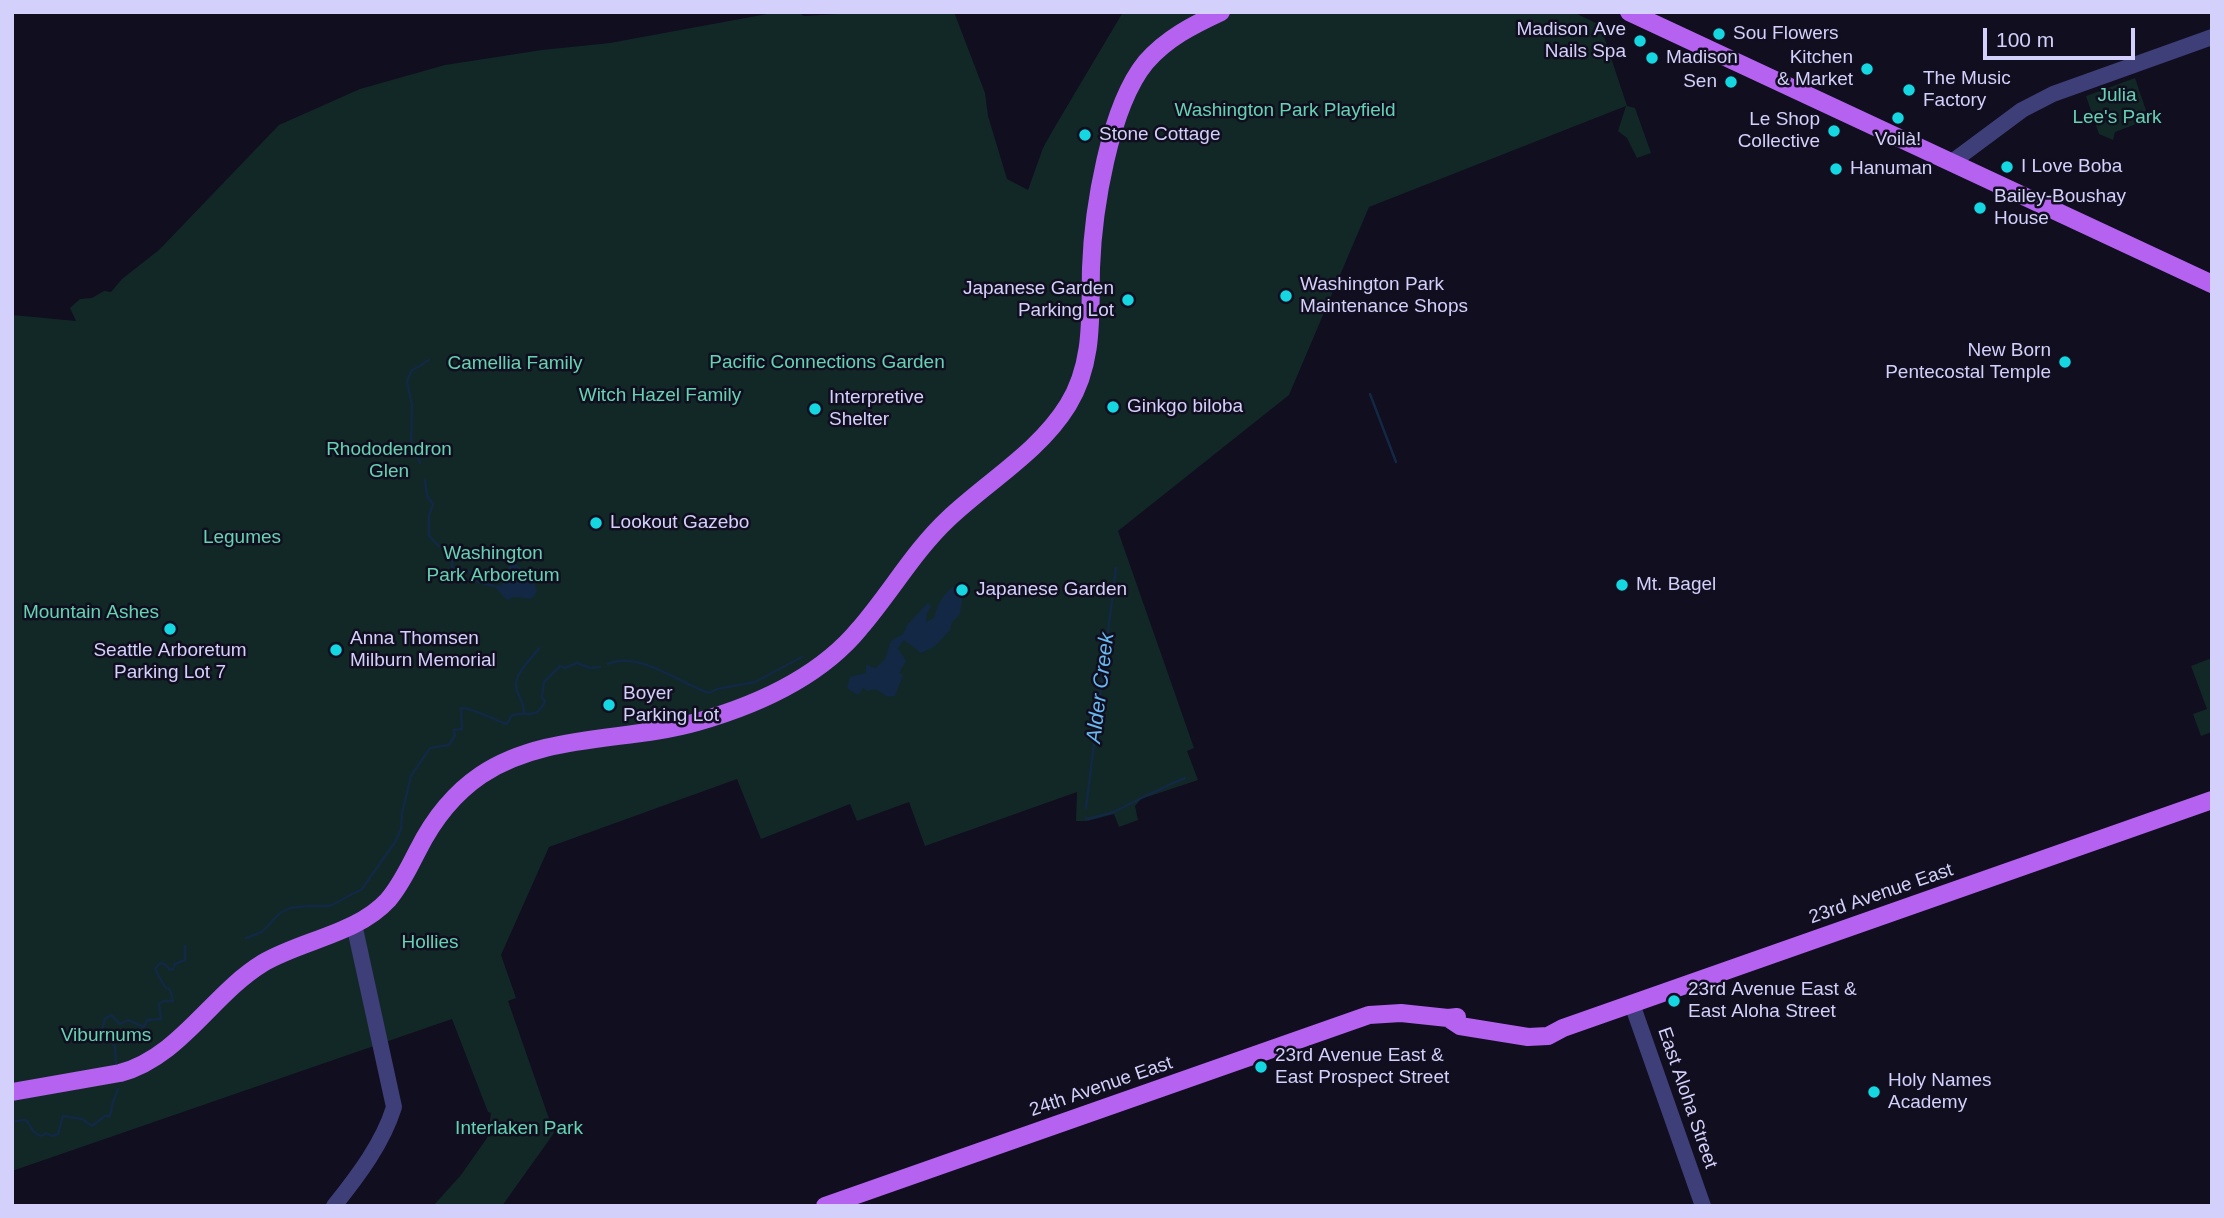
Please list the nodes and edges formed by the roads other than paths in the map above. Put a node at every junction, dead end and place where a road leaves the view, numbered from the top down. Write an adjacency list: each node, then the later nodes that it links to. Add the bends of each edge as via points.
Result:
1 (1221, 12): 7 (main road, via 1183,31 1155,53 1124,102 1095,220 1085,367 1073,397 1046,435 929,538 858,631 816,669 702,721 543,749 497,766 446,806 394,892 376,911)
2 (1629, 12): 4 (main road)
3 (2212, 37): 4 (street, via 2053,94 2022,110)
4 (1952, 162): 5 (main road)
5 (2212, 284)
6 (2212, 800): 8 (main road, 23rd Avenue East)
7 (354, 924): 10 (main road, via 259,965 181,1037 136,1068); 11 (street, via 394,1107 365,1165)
8 (1632, 1004): 9 (main road, 23rd Avenue East, via 1563,1028 1528,1032 1461,1016); 13 (street, East Aloha Street)
9 (1448, 1018): 12 (main road, 24th Avenue East, via 1391,1013 1352,1021)
10 (12, 1092)
11 (334, 1206)
12 (825, 1206)
13 (1703, 1206)

